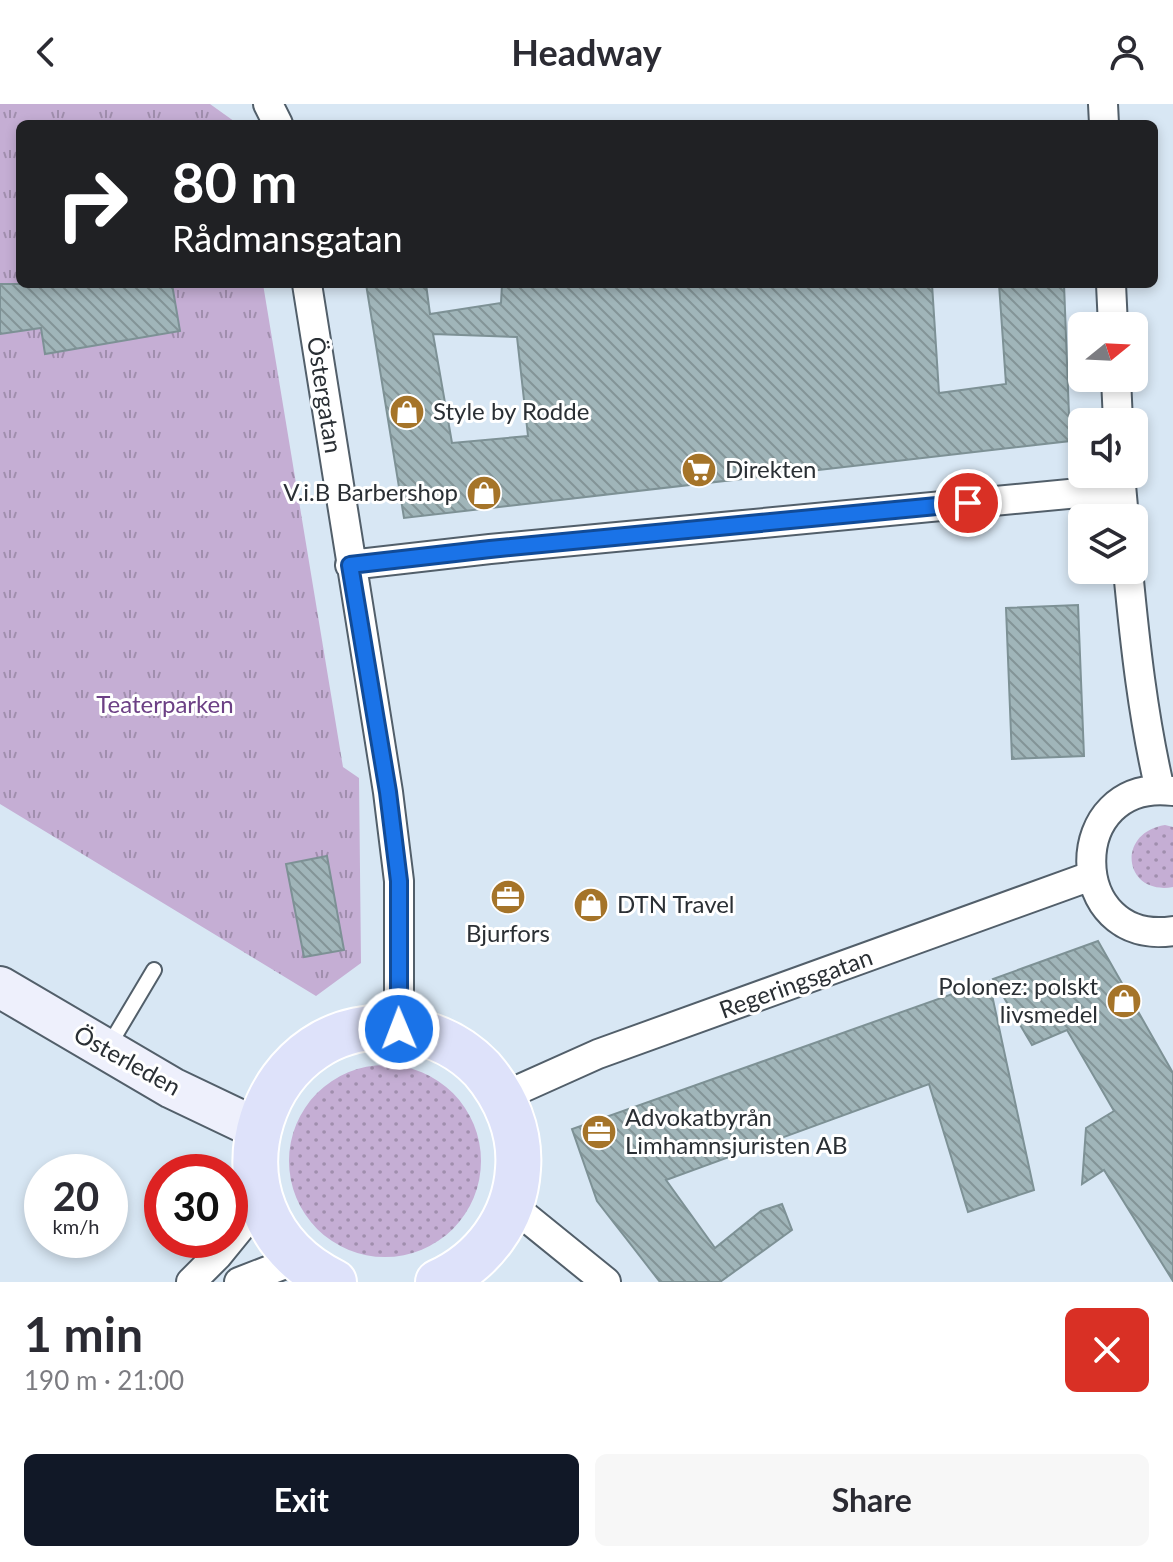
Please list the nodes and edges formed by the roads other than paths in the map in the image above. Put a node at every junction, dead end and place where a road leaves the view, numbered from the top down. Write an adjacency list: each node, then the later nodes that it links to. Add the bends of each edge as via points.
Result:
1 (308, 288): 5 (street, Östergatan)
2 (1111, 288): 3 (street)
3 (1112, 312)
4 (1068, 488): 5 (street)
5 (350, 565): 12 (street, Östergatan, via 399,881)
6 (1130, 584): 7 (street, via 1147,736)
7 (1166, 790): 8 (street, via 1135,795 1105,817 1093,839)
8 (1091, 876): 9 (street, via 1103,903 1123,922 1150,932); 14 (street, Regeringsgatan, via 598,1054)
9 (1173, 931)
10 (154, 970): 13 (lane)
11 (0, 987): 13 (street, Österleden)
12 (399, 1029): 14 (main road, via 459,1050); 15 (main road, via 352,1032 310,1052 277,1086)
13 (107, 1051): 15 (street, Österleden)
14 (502, 1097): 17 (main road, via 518,1150)
15 (258, 1129): 16 (main road, via 254,1153)
16 (261, 1202): 18 (main road, via 276,1233); 19 (street)
17 (511, 1205): 21 (main road, via 481,1253); 22 (street)
18 (316, 1270): 20 (street)
19 (191, 1282)
20 (239, 1282)
21 (438, 1282)
22 (606, 1282)

